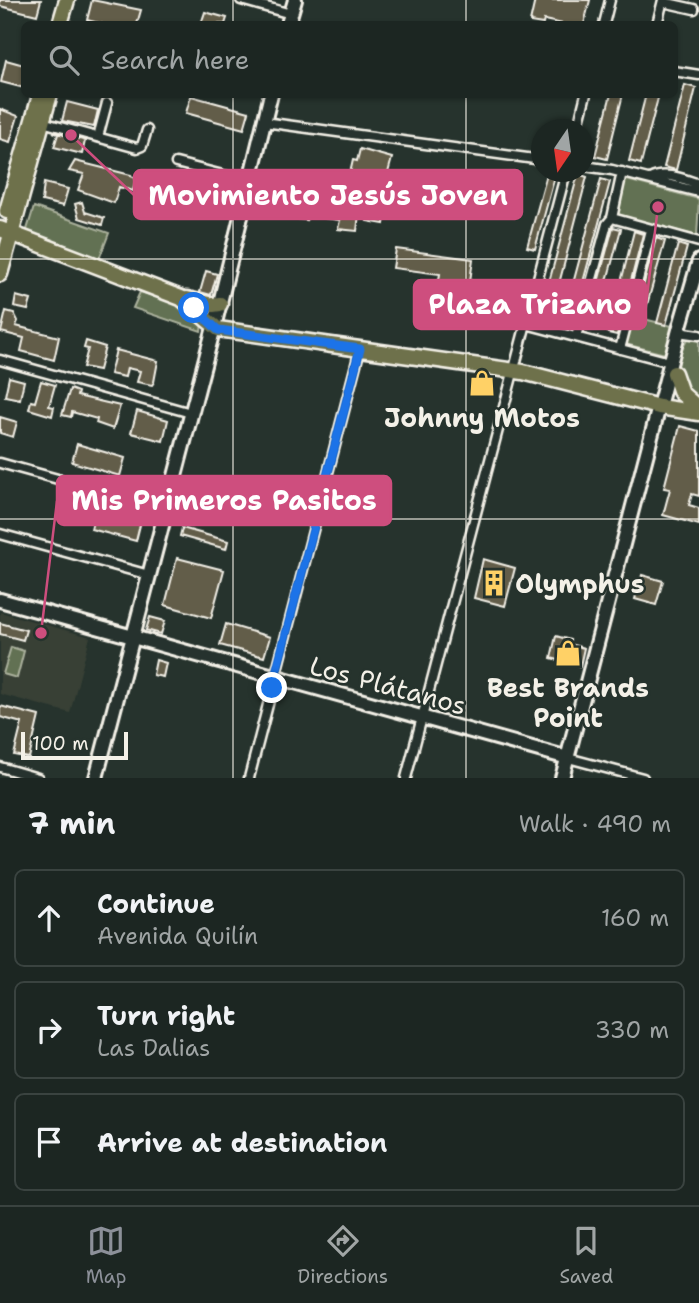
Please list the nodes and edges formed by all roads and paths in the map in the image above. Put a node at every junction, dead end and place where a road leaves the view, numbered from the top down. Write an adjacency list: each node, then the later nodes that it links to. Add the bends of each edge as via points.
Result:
1 (67, 0): 9 (main road)
2 (76, 0): 10 (main road)
3 (241, 0): 8 (street)
4 (295, 0): 8 (street)
5 (610, 0): 11 (street)
6 (663, 1): 7 (street); 12 (street)
7 (694, 9)
8 (290, 19)
9 (61, 21)
10 (70, 21)
11 (605, 21)
12 (658, 21)
13 (678, 72): 14 (street)
14 (699, 75)
15 (39, 98): 35 (main road)
16 (49, 98): 21 (main road)
17 (270, 98): 22 (street)
18 (585, 98): 20 (street)
19 (107, 103): 24 (street)
20 (580, 119)
21 (43, 122): 24 (street); 35 (main road)
22 (264, 122): 25 (street); 30 (street)
23 (147, 130): 24 (street, via 139,148)
24 (98, 137)
25 (531, 159)
26 (176, 163): 30 (street)
27 (594, 168): 28 (street)
28 (622, 172): 29 (street); 34 (street)
29 (650, 179): 32 (street, via 662,175); 33 (street)
30 (250, 182): 41 (street)
31 (563, 182): 42 (street)
32 (699, 184)
33 (699, 192)
34 (612, 218): 36 (street); 46 (street)
35 (5, 225): 39 (main road); 40 (main road)
36 (651, 230): 37 (street); 48 (street)
37 (699, 242)
38 (699, 261): 44 (street)
39 (0, 274)
40 (181, 298): 41 (main road); 43 (main road)
41 (220, 304): 43 (street)
42 (526, 324): 46 (street); 51 (street)
43 (214, 327): 47 (main road); 54 (street)
44 (681, 332): 45 (street); 50 (street)
45 (699, 335)
46 (576, 337): 48 (street)
47 (360, 349): 51 (main road); 61 (street)
48 (620, 349): 50 (street)
49 (0, 360): 54 (street)
50 (672, 368): 52 (street); 53 (main road, via 681,393)
51 (513, 371): 52 (main road); 62 (street)
52 (662, 408): 53 (main road); 63 (street)
53 (699, 411)
54 (191, 413): 56 (street)
55 (0, 463): 56 (street)
56 (166, 509): 58 (street)
57 (0, 534): 58 (street)
58 (149, 575): 60 (street)
59 (0, 600): 60 (street, Los Plátanos)
60 (132, 638): 61 (street, Los Plátanos); 66 (street)
61 (275, 677): 62 (street, Los Plátanos); 67 (street)
62 (422, 718): 63 (street, Los Plátanos); 68 (street)
63 (568, 758): 69 (street); 70 (street, Los Plátanos)
64 (0, 767): 65 (street)
65 (38, 778)
66 (96, 778)
67 (249, 778)
68 (406, 778)
69 (562, 778)
70 (643, 778)

